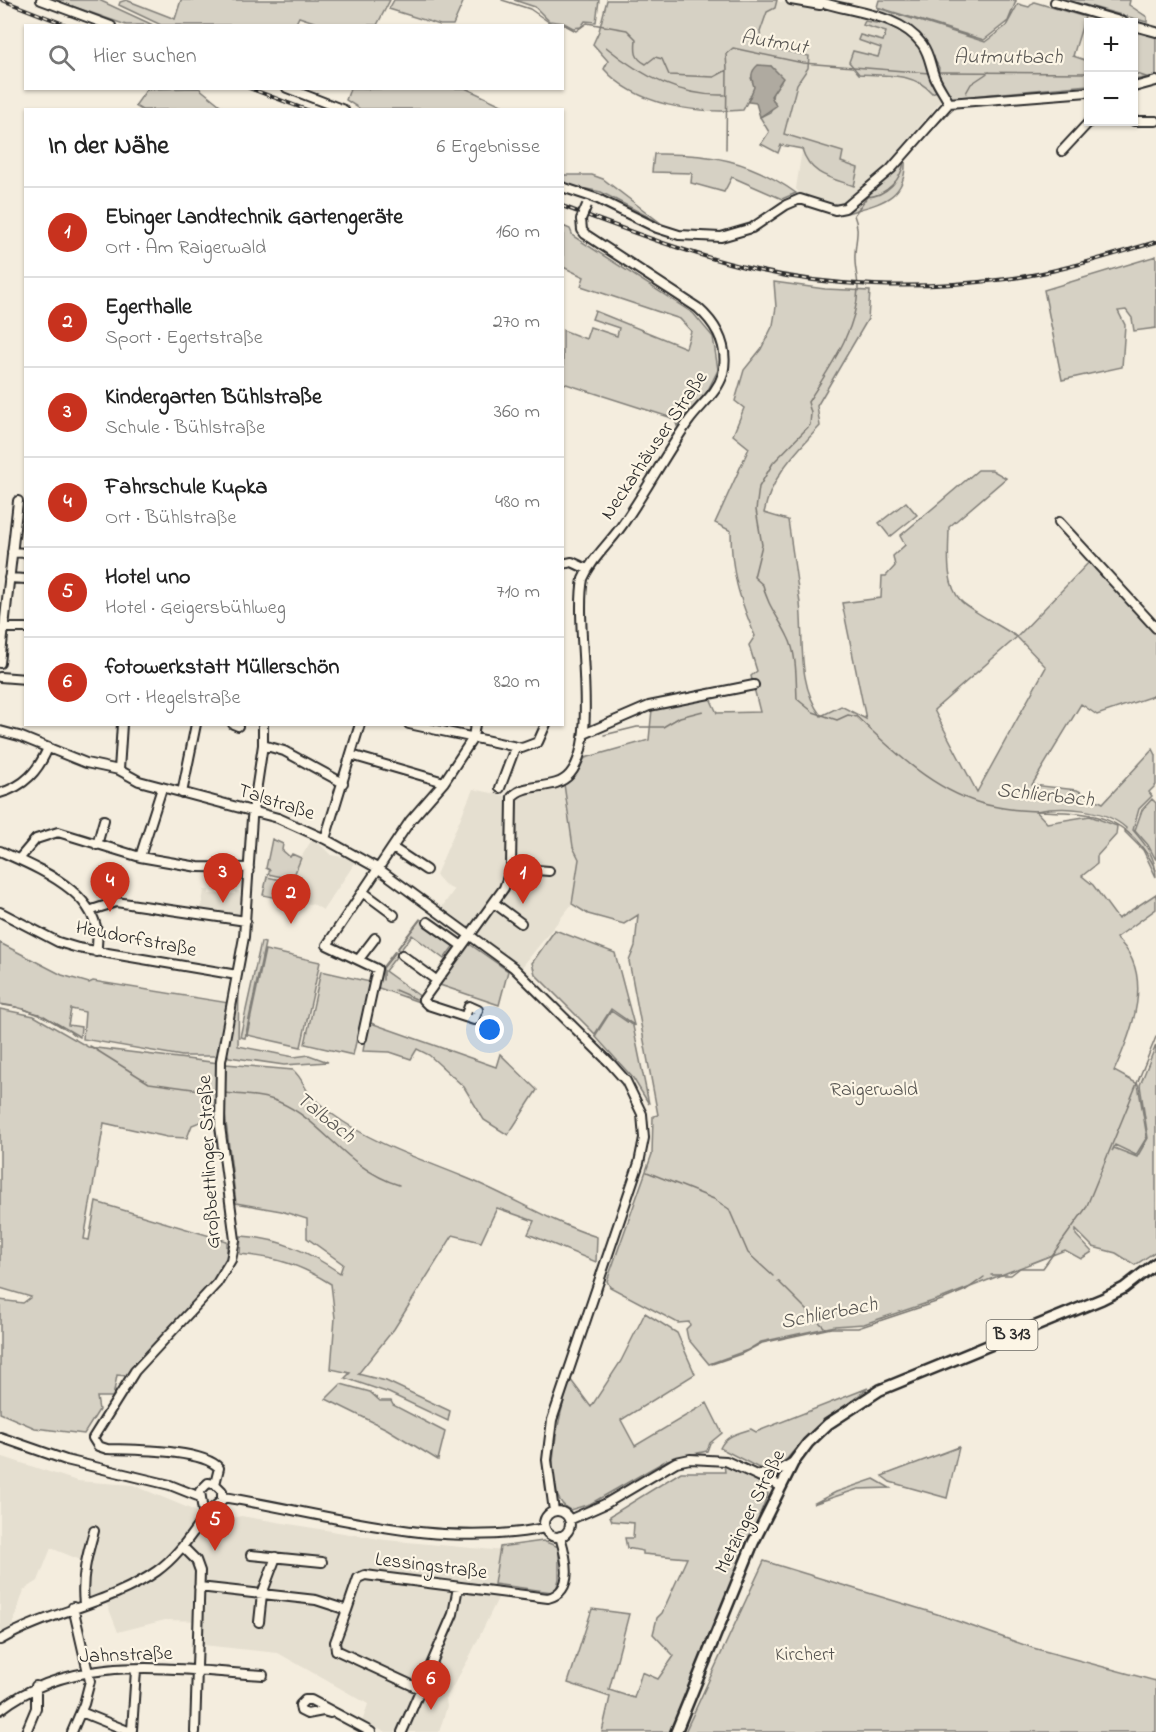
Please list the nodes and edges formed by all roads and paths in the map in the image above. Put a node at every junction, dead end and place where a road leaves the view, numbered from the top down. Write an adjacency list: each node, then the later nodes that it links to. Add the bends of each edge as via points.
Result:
1 (41, 0): 7 (street)
2 (791, 0): 5 (street)
3 (815, 0): 5 (street)
4 (1054, 2): 6 (street)
5 (831, 6): 14 (street, via 880,17 908,30 922,44)
6 (1110, 18)
7 (106, 24)
8 (1138, 27): 9 (street)
9 (1156, 32)
10 (1153, 82): 11 (street)
11 (1138, 86)
12 (292, 90): 15 (street)
13 (1084, 92): 14 (street)
14 (949, 103): 21 (street, via 891,169 840,210 800,199 752,228 700,238 657,228)
15 (339, 108)
16 (1138, 121): 17 (street)
17 (1156, 121)
18 (1085, 126): 19 (street)
19 (1062, 151)
20 (564, 189): 21 (street)
21 (591, 197): 27 (street, Neckarhäuser Straße, bridge, via 581,219 585,234 705,315 724,351 723,374 715,391 688,422 630,514)
22 (18, 501): 24 (street)
23 (1059, 522): 32 (street)
24 (12, 552): 25 (street); 28 (street)
25 (24, 553)
26 (564, 564): 27 (street, via 573,562)
27 (587, 569): 45 (street, via 580,591)
28 (9, 578): 29 (street); 30 (street)
29 (24, 579)
30 (6, 628): 31 (street); 33 (street)
31 (24, 628)
32 (1156, 628)
33 (0, 663)
34 (0, 676): 35 (street)
35 (24, 679)
36 (754, 685): 45 (street, via 649,706)
37 (122, 726): 51 (street)
38 (196, 726): 57 (street)
39 (263, 726): 47 (street, Großbettlinger Straße)
40 (359, 726): 50 (street)
41 (418, 726): 46 (street)
42 (475, 726): 46 (street)
43 (546, 726): 49 (street, via 543,736 533,746)
44 (0, 731): 48 (street, Talstraße)
45 (584, 734): 67 (street, via 577,764 568,777 512,797)
46 (473, 738): 49 (street); 52 (street)
47 (263, 744): 53 (street); 58 (street, Großbettlinger Straße)
48 (48, 748): 51 (street, Talstraße, via 102,768); 56 (street, via 34,774 19,786)
49 (515, 748): 55 (street)
50 (351, 755): 52 (street); 53 (street)
51 (119, 770): 54 (street, Talstraße)
52 (444, 782): 62 (street, via 410,821)
53 (343, 783): 60 (street)
54 (162, 788): 57 (street, Talstraße); 64 (street)
55 (500, 788)
56 (0, 793)
57 (182, 793): 58 (street, Talstraße)
58 (253, 809): 60 (street, Talstraße); 66 (street, Großbettlinger Straße)
59 (104, 820): 61 (street)
60 (325, 838): 68 (street, Talstraße)
61 (97, 845): 64 (street); 65 (street, via 70,834 51,833 36,839)
62 (393, 848): 68 (street); 69 (street)
63 (0, 851): 65 (street)
64 (140, 858): 66 (street, via 198,867)
65 (19, 860): 73 (street, via 55,879)
66 (249, 868): 76 (street, Großbettlinger Straße)
67 (511, 868): 70 (street); 72 (street)
68 (380, 869): 71 (street); 79 (street, Talstraße)
69 (426, 870)
70 (549, 871)
71 (363, 892): 75 (street); 84 (street, via 327,945)
72 (494, 903): 78 (street); 79 (street)
73 (92, 910): 76 (street, via 116,902); 82 (street, via 99,933)
74 (0, 912): 82 (street, Heudorfstraße, via 58,942)
75 (394, 915)
76 (246, 921): 85 (street, Großbettlinger Straße)
77 (428, 922): 81 (street)
78 (521, 923)
79 (470, 935): 81 (street); 100 (street, Talstraße, via 513,967 626,1081 637,1099 644,1125 639,1163 552,1420 547,1460)
80 (375, 938): 84 (street)
81 (462, 946): 86 (street)
82 (96, 952): 85 (street, Heudorfstraße)
83 (402, 955): 86 (street)
84 (359, 960): 88 (street, via 375,967 378,973)
85 (237, 975): 93 (street, Großbettlinger Straße, via 221,1061 220,1095 221,1144 235,1240 231,1260 217,1283 135,1371 93,1438 98,1446 107,1449 165,1452 213,1463 219,1468)
86 (436, 980): 87 (street, via 424,1002)
87 (465, 1017)
88 (362, 1038)
89 (1156, 1263): 91 (main road, Metzinger Straße / B 313, via 1102,1299 864,1398 828,1424)
90 (0, 1437): 94 (street, via 66,1460)
91 (793, 1463): 92 (street, via 770,1475); 95 (main road, Metzinger Straße / B 313)
92 (752, 1473): 95 (street); 102 (street, via 726,1461 707,1458 676,1462 605,1504)
93 (215, 1484): 96 (street); 97 (street, via 221,1488)
94 (170, 1485): 96 (street); 98 (street)
95 (780, 1486): 132 (main road, Metzinger Straße / B 313, via 727,1602)
96 (202, 1488): 98 (street)
97 (223, 1497): 99 (street); 103 (street, via 462,1536 516,1534)
98 (202, 1500): 99 (street); 101 (street)
99 (213, 1506): 101 (street)
100 (554, 1511): 102 (street, via 562,1512); 103 (street, via 547,1516)
101 (204, 1518): 106 (street)
102 (569, 1520): 105 (street, via 567,1532)
103 (545, 1528): 105 (street, via 553,1536)
104 (94, 1531): 113 (street, via 85,1560)
105 (560, 1536): 111 (street, Lessingstraße, via 566,1581 552,1597)
106 (183, 1547): 110 (street, via 198,1564); 113 (street, via 145,1579)
107 (251, 1555): 108 (street)
108 (276, 1557): 109 (street); 112 (street)
109 (322, 1562)
110 (199, 1587): 112 (street); 119 (street)
111 (458, 1587): 115 (street, Lessingstraße, via 365,1575 356,1582); 123 (street, via 453,1614)
112 (262, 1594): 115 (street, via 324,1602); 116 (street)
113 (84, 1604): 114 (street)
114 (73, 1607): 117 (street); 120 (street)
115 (347, 1610): 123 (street, Lessingstraße, via 335,1642 339,1652)
116 (259, 1622)
117 (0, 1640)
118 (136, 1670): 119 (street, Jahnstraße); 120 (street, Jahnstraße); 125 (street, via 132,1730)
119 (196, 1670): 121 (street, Jahnstraße); 129 (street)
120 (88, 1671): 122 (street, Jahnstraße); 125 (street, via 89,1688)
121 (263, 1675)
122 (36, 1686): 124 (street, Jahnstraße); 127 (street, via 36,1708)
123 (420, 1689): 131 (street)
124 (0, 1710)
125 (81, 1712): 128 (street)
126 (330, 1713): 130 (street)
127 (26, 1732)
128 (72, 1732)
129 (195, 1732)
130 (371, 1732)
131 (402, 1732)
132 (676, 1732)

